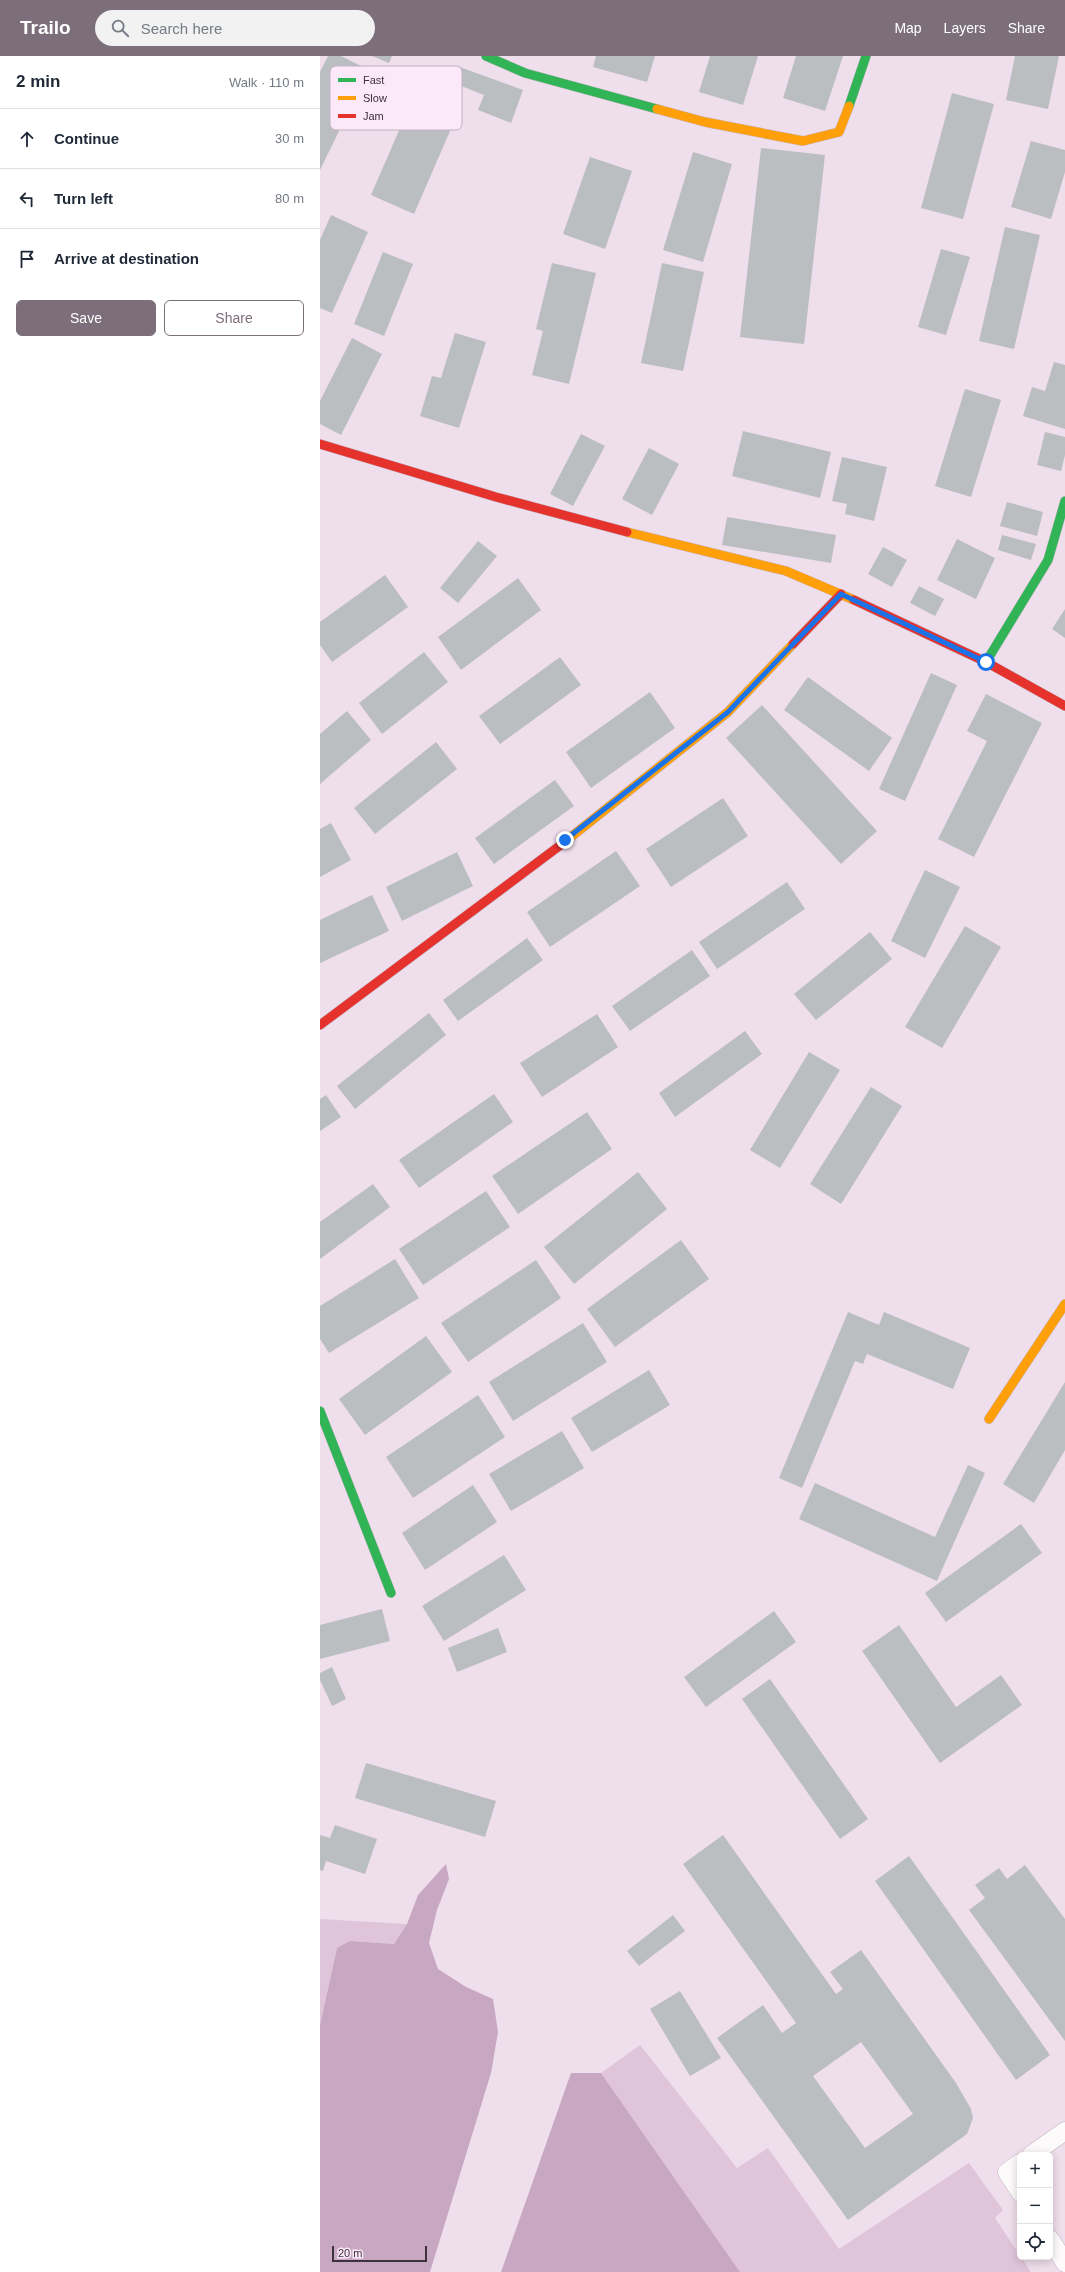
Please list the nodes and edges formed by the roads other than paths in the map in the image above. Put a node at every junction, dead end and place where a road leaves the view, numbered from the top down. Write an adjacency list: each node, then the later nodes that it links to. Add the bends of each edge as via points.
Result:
1 (486, 56): 2 (street, via 525,73 705,122 803,141 839,132)
2 (866, 56)
3 (320, 444): 5 (street, via 496,498 786,571)
4 (1065, 501): 6 (street, via 1048,560)
5 (841, 594): 6 (street); 8 (street, via 728,712 565,840)
6 (986, 662): 7 (street)
7 (1065, 706)
8 (320, 1025)
9 (1065, 1304): 11 (street)
10 (320, 1411): 12 (street)
11 (989, 1419)
12 (391, 1593)
13 (1065, 2131): 14 (lane)
14 (1035, 2152)
15 (1017, 2165): 16 (lane, via 1008,2172)
16 (1017, 2187)
17 (1053, 2244): 18 (lane)
18 (1065, 2263)

